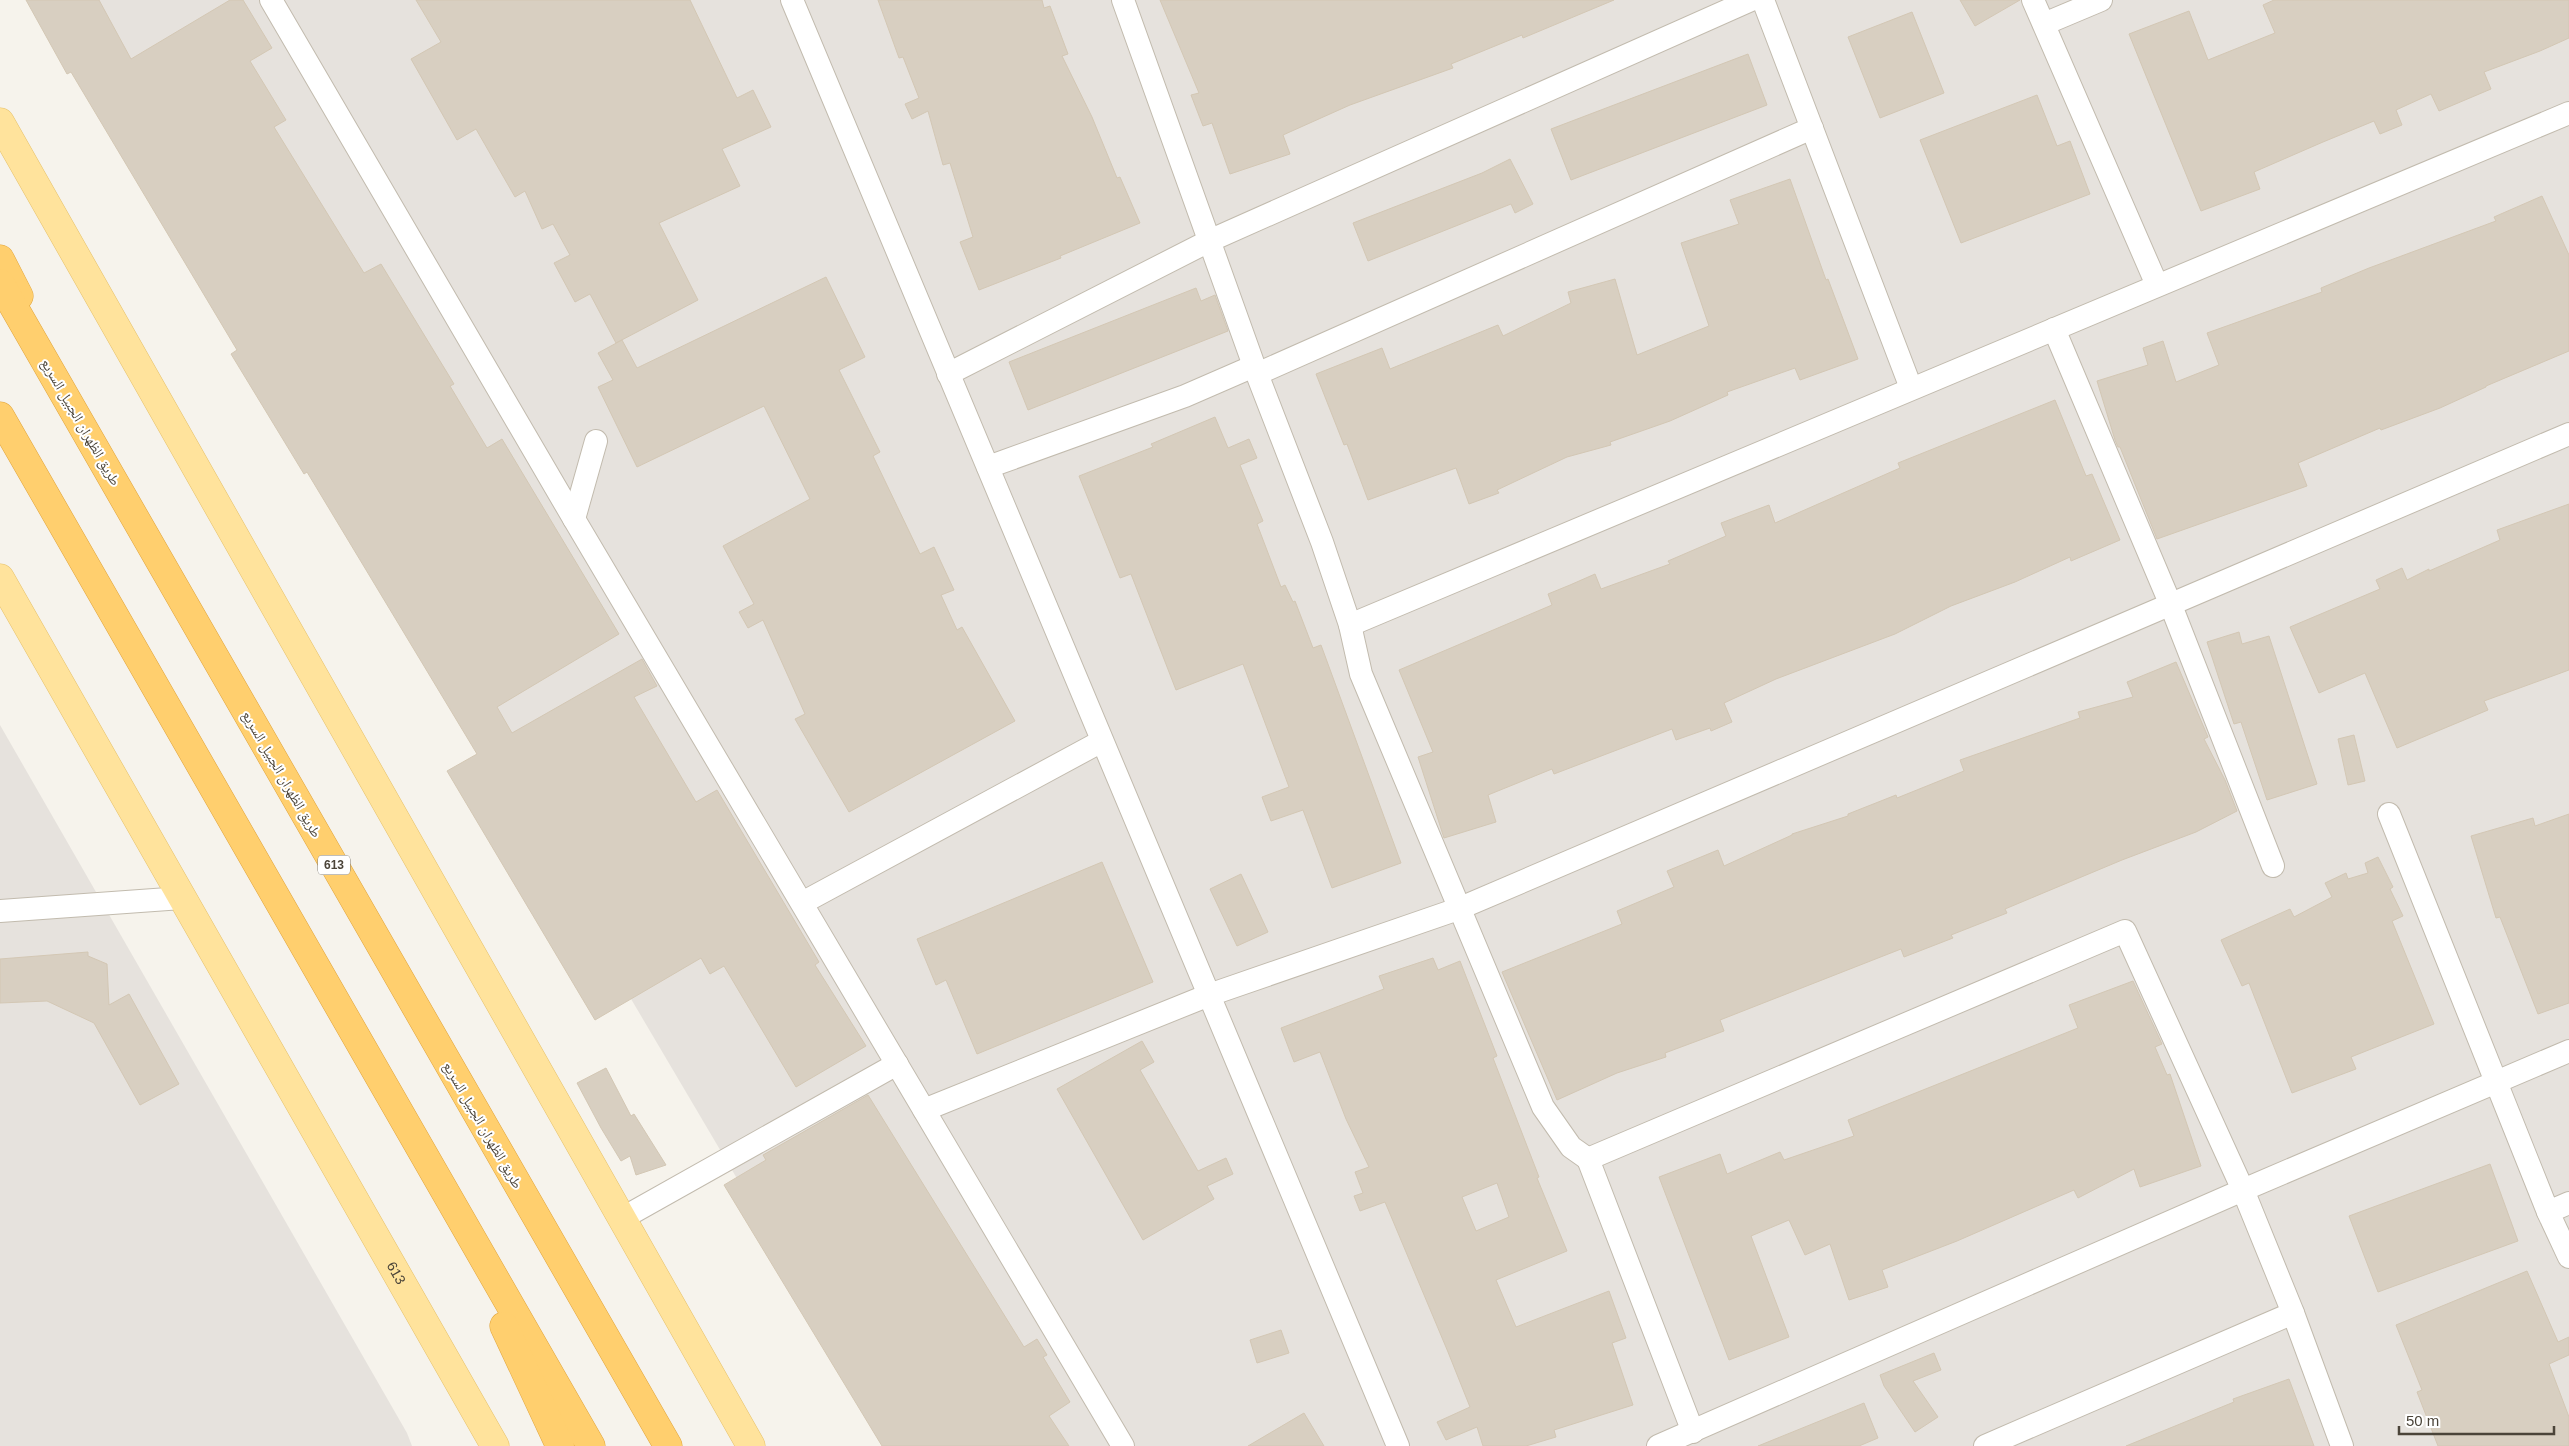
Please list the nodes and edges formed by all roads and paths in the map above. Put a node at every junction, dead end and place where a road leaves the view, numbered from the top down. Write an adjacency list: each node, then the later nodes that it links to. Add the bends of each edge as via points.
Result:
1 (271, 0): 25 (street)
2 (792, 0): 18 (street)
3 (1123, 0): 12 (street)
4 (1751, 0): 12 (street)
5 (1763, 0): 11 (street)
6 (2033, 0): 8 (street)
7 (2101, 0): 8 (street)
8 (2044, 24): 15 (street)
9 (2569, 113): 15 (street)
10 (0, 122): 46 (main road)
11 (1812, 128): 17 (street); 19 (street)
12 (1209, 240): 17 (street); 18 (street)
13 (0, 259): 23 (highway)
14 (0, 283): 23 (highway, طريق الظهران الجبيل السريع / 613)
15 (2157, 285): 16 (street)
16 (2054, 329): 19 (street); 27 (street)
17 (1256, 370): 24 (street); 28 (street)
18 (948, 374): 24 (street)
19 (1911, 388): 28 (street)
20 (0, 416): 41 (highway)
21 (2569, 434): 27 (street)
22 (596, 441): 25 (street)
23 (106, 464): 53 (highway, طريق الظهران الجبيل السريع / 613)
24 (988, 467): 29 (street)
25 (574, 519): 33 (street)
26 (0, 578): 32 (main road, 613)
27 (2170, 603): 31 (street); 34 (street)
28 (1350, 625): 34 (street, via 1361,674)
29 (1102, 741): 33 (street); 36 (street)
30 (2389, 814): 39 (street)
31 (2272, 866)
32 (182, 898): 35 (street); 50 (main road, 613)
33 (802, 903): 38 (street)
34 (1458, 909): 36 (street); 42 (street, via 1543,1107 1571,1147)
35 (0, 911)
36 (1209, 994): 40 (street); 56 (street)
37 (2569, 1051): 39 (street)
38 (897, 1064): 40 (street); 46 (street)
39 (2496, 1082): 43 (street); 45 (street)
40 (924, 1110): 55 (street)
41 (415, 1139): 51 (highway); 52 (highway)
42 (1588, 1159): 43 (street, via 2125,931); 49 (street)
43 (2243, 1190): 48 (street); 49 (street)
44 (2569, 1203): 45 (street)
45 (2548, 1212): 47 (street)
46 (621, 1219): 54 (main road)
47 (2569, 1257)
48 (2293, 1313): 58 (street); 59 (street)
49 (1693, 1432): 57 (street)
50 (495, 1446)
51 (560, 1446)
52 (591, 1446)
53 (668, 1446)
54 (751, 1446)
55 (1123, 1446)
56 (1398, 1446)
57 (1658, 1446)
58 (1985, 1446)
59 (2342, 1446)

